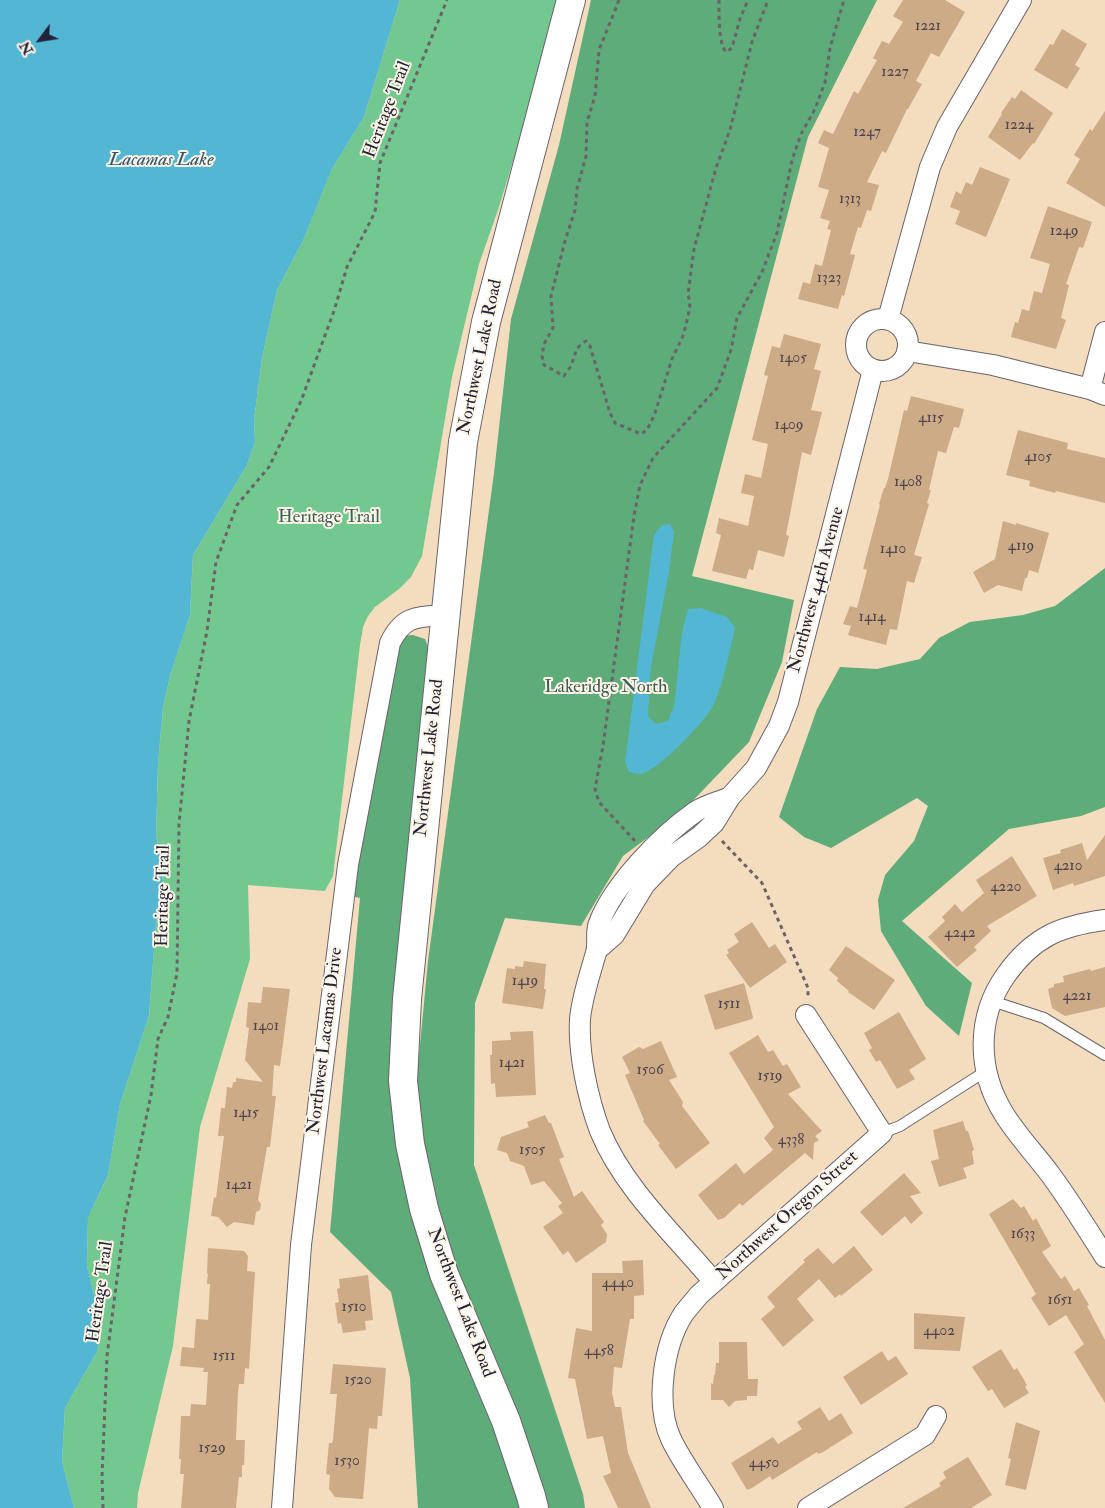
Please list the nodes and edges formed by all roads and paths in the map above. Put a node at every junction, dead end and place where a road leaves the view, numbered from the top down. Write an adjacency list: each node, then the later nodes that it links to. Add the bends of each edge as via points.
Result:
1 (447, 0): 28 (path, Heritage Trail, via 380,163 375,212 347,267 301,401 269,467 237,505 216,562 207,631 188,721 179,824 177,973 168,1017 158,1038 151,1095 125,1217 107,1356)
2 (570, 0): 14 (main road, Northwest Lake Road, via 486,322 463,442)
3 (619, 0): 6 (path, via 599,50 594,96 587,122 586,156 551,296 553,328 544,344 542,356 544,365 564,376 575,351 586,341 615,423 641,434 647,430 654,416 672,358 683,336 689,310 694,249 730,130 752,42)
4 (719, 0): 5 (path, via 721,40 726,52 732,48)
5 (748, 0)
6 (768, 0)
7 (844, 0): 17 (path, via 830,48 825,82 792,160 777,233 762,272 737,318 731,350 717,388 653,458 640,485 595,789 599,802)
8 (1020, 0): 9 (street, via 947,127 930,167)
9 (888, 319): 11 (street, via 904,331); 12 (street, via 868,322 856,337 858,357)
10 (1105, 332): 13 (street)
11 (907, 351): 12 (street, via 896,366 883,371); 13 (street, via 993,365)
12 (873, 370): 15 (street, Northwest 44th Avenue, via 788,702 756,768)
13 (1098, 392)
14 (444, 615): 29 (street, Northwest Lacamas Drive, via 406,621 396,630 390,643 348,864 301,1245); 30 (main road, Northwest Lake Road, via 406,999 403,1081 410,1144 444,1274 506,1421)
15 (730, 797): 17 (street, Northwest 44th Avenue, via 697,811); 19 (street, Northwest 44th Avenue, via 714,823 671,857 645,884 614,935)
16 (716, 834): 21 (path, via 762,883 808,988)
17 (648, 854): 19 (street, Northwest 44th Avenue, via 612,899 598,925)
18 (1105, 920): 20 (street, via 1077,924 1034,944 1018,958)
19 (598, 949): 26 (street, Northwest 44th Avenue, via 580,1019 587,1087 600,1131 628,1180)
20 (992, 1001): 22 (lane, via 1044,1018); 23 (street, via 983,1044)
21 (806, 1015): 24 (street)
22 (1105, 1055)
23 (986, 1071): 24 (lane, Northwest Oregon Street, via 900,1126); 25 (street, via 1005,1115 1069,1200)
24 (882, 1133): 26 (street, Northwest Oregon Street)
25 (1105, 1256)
26 (714, 1282): 31 (street, Northwest Oregon Street, via 684,1314 671,1341 663,1374 664,1414 671,1439)
27 (936, 1416): 32 (street, via 925,1435)
28 (103, 1508)
29 (282, 1508)
30 (534, 1508)
31 (714, 1508)
32 (808, 1508)

